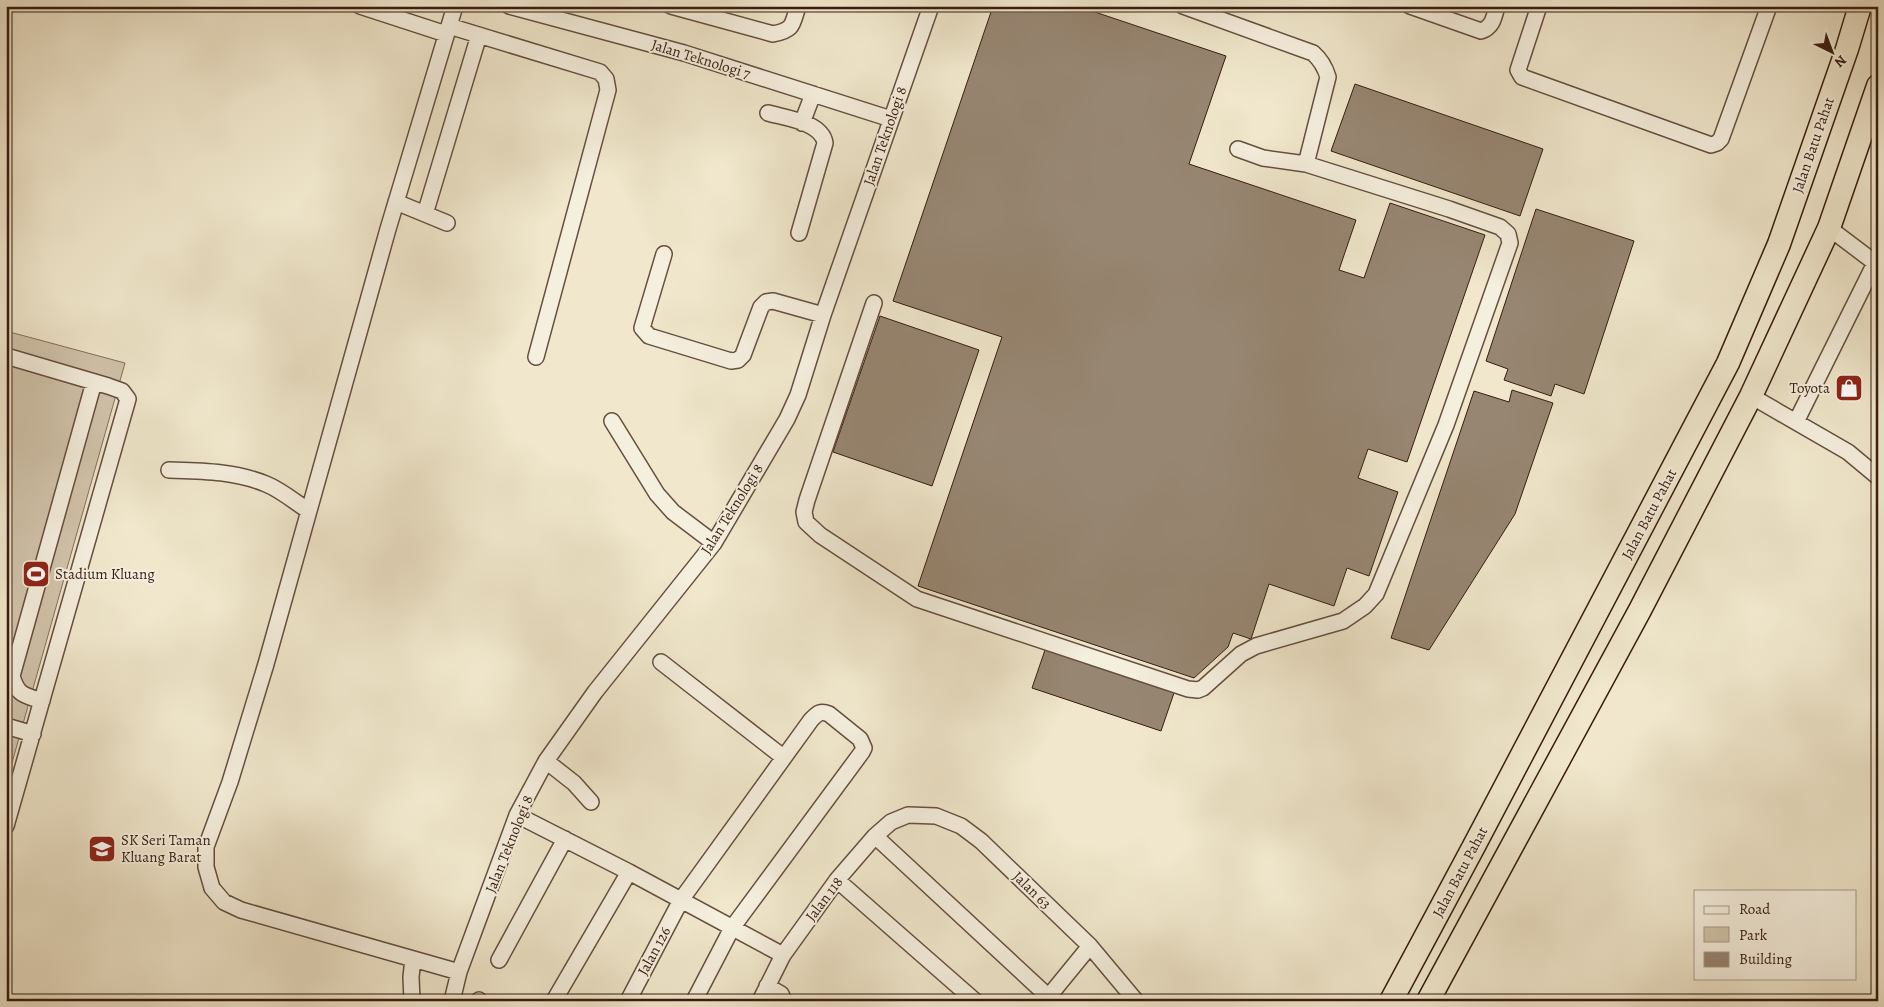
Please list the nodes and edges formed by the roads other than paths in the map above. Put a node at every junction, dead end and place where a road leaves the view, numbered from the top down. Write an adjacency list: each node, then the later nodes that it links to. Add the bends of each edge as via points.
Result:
1 (360, 6): 13 (street)
2 (455, 6): 13 (street)
3 (509, 6): 16 (street, Jalan Teknologi 7, via 684,53)
4 (670, 6): 5 (street, via 774,34 786,31 792,25)
5 (798, 6)
6 (1183, 6): 21 (street, via 1313,53 1320,59 1328,77)
7 (1410, 6): 8 (street, via 1481,31 1492,23)
8 (1497, 6)
9 (1539, 6): 10 (street, via 1518,70 1522,77 1711,145 1722,139)
10 (1769, 6)
11 (1860, 6): 73 (highway, Jalan Batu Pahat, via 1779,244 1728,363)
12 (928, 7): 18 (street, Jalan Teknologi 8)
13 (448, 30): 14 (street); 22 (street)
14 (479, 35): 23 (street); 32 (street, via 600,72 606,79 608,90)
15 (1878, 86): 25 (highway)
16 (813, 94): 18 (street, Jalan Teknologi 7); 19 (street)
17 (768, 113): 19 (street)
18 (891, 119): 30 (street, Jalan Teknologi 8)
19 (802, 123): 26 (street, via 817,128 825,143)
20 (1238, 150): 21 (street, via 1263,158)
21 (1306, 164): 29 (street, via 1500,227 1508,234 1510,243 1446,424 1376,594 1344,621 1256,646 1241,654 1203,688 1188,689 917,599 820,535 806,522 807,500)
22 (396, 202): 23 (street); 39 (street)
23 (425, 214): 24 (street)
24 (446, 223)
25 (1828, 228): 28 (street); 34 (highway)
26 (799, 233)
27 (664, 254): 30 (street, via 642,328 649,336 731,361 744,356 761,307 766,302 773,301)
28 (1876, 264): 36 (street)
29 (874, 303)
30 (823, 315): 40 (street, Jalan Teknologi 8, via 798,395 787,419)
31 (6, 356): 33 (street)
32 (536, 356)
33 (94, 382): 42 (street, via 12,676 16,689); 42 (street, via 122,391 128,399)
34 (1751, 396): 36 (street); 74 (highway, via 1640,610)
35 (612, 420): 40 (street, via 657,494 674,512)
36 (1796, 422): 38 (street, via 1848,452)
37 (169, 470): 39 (street, via 219,471 237,475 271,486)
38 (1878, 477)
39 (309, 511): 59 (street, via 230,782 206,847 206,867 212,888 224,902 241,910)
40 (714, 543): 46 (street, Jalan Teknologi 8, via 595,692)
41 (661, 662): 45 (street)
42 (42, 701): 44 (street)
43 (6, 726): 44 (street)
44 (33, 734): 50 (street)
45 (783, 757): 55 (street, Jalan 126); 56 (street, Jalan 126, via 811,720 823,712 860,739 864,748)
46 (546, 761): 47 (street, via 574,783); 48 (street, Jalan Teknologi 8)
47 (591, 802)
48 (517, 814): 52 (street); 61 (street, Jalan Teknologi 8)
49 (908, 815): 51 (street, Jalan 118, via 891,822); 57 (street, Jalan 63, via 936,816 968,831)
50 (6, 826)
51 (875, 836): 54 (street, Jalan 118); 64 (street)
52 (566, 839): 53 (street); 60 (street)
53 (628, 872): 55 (street); 63 (street)
54 (837, 880): 58 (street, Jalan 118); 71 (street)
55 (681, 900): 56 (street); 67 (street, Jalan 126)
56 (732, 928): 58 (street); 68 (street)
57 (1090, 946): 64 (street); 72 (street, Jalan 63)
58 (783, 955): 62 (street, Jalan 118)
59 (413, 959): 61 (street); 65 (street)
60 (500, 960)
61 (459, 972): 66 (street, Jalan Teknologi 8)
62 (767, 986): 69 (street, Jalan 118); 70 (street, via 781,994)
63 (554, 999)
64 (1048, 999)
65 (412, 1001)
66 (452, 1001)
67 (628, 1001)
68 (694, 1001)
69 (760, 1001)
70 (784, 1001)
71 (976, 1001)
72 (1136, 1001)
73 (1391, 1001)
74 (1428, 1001)

